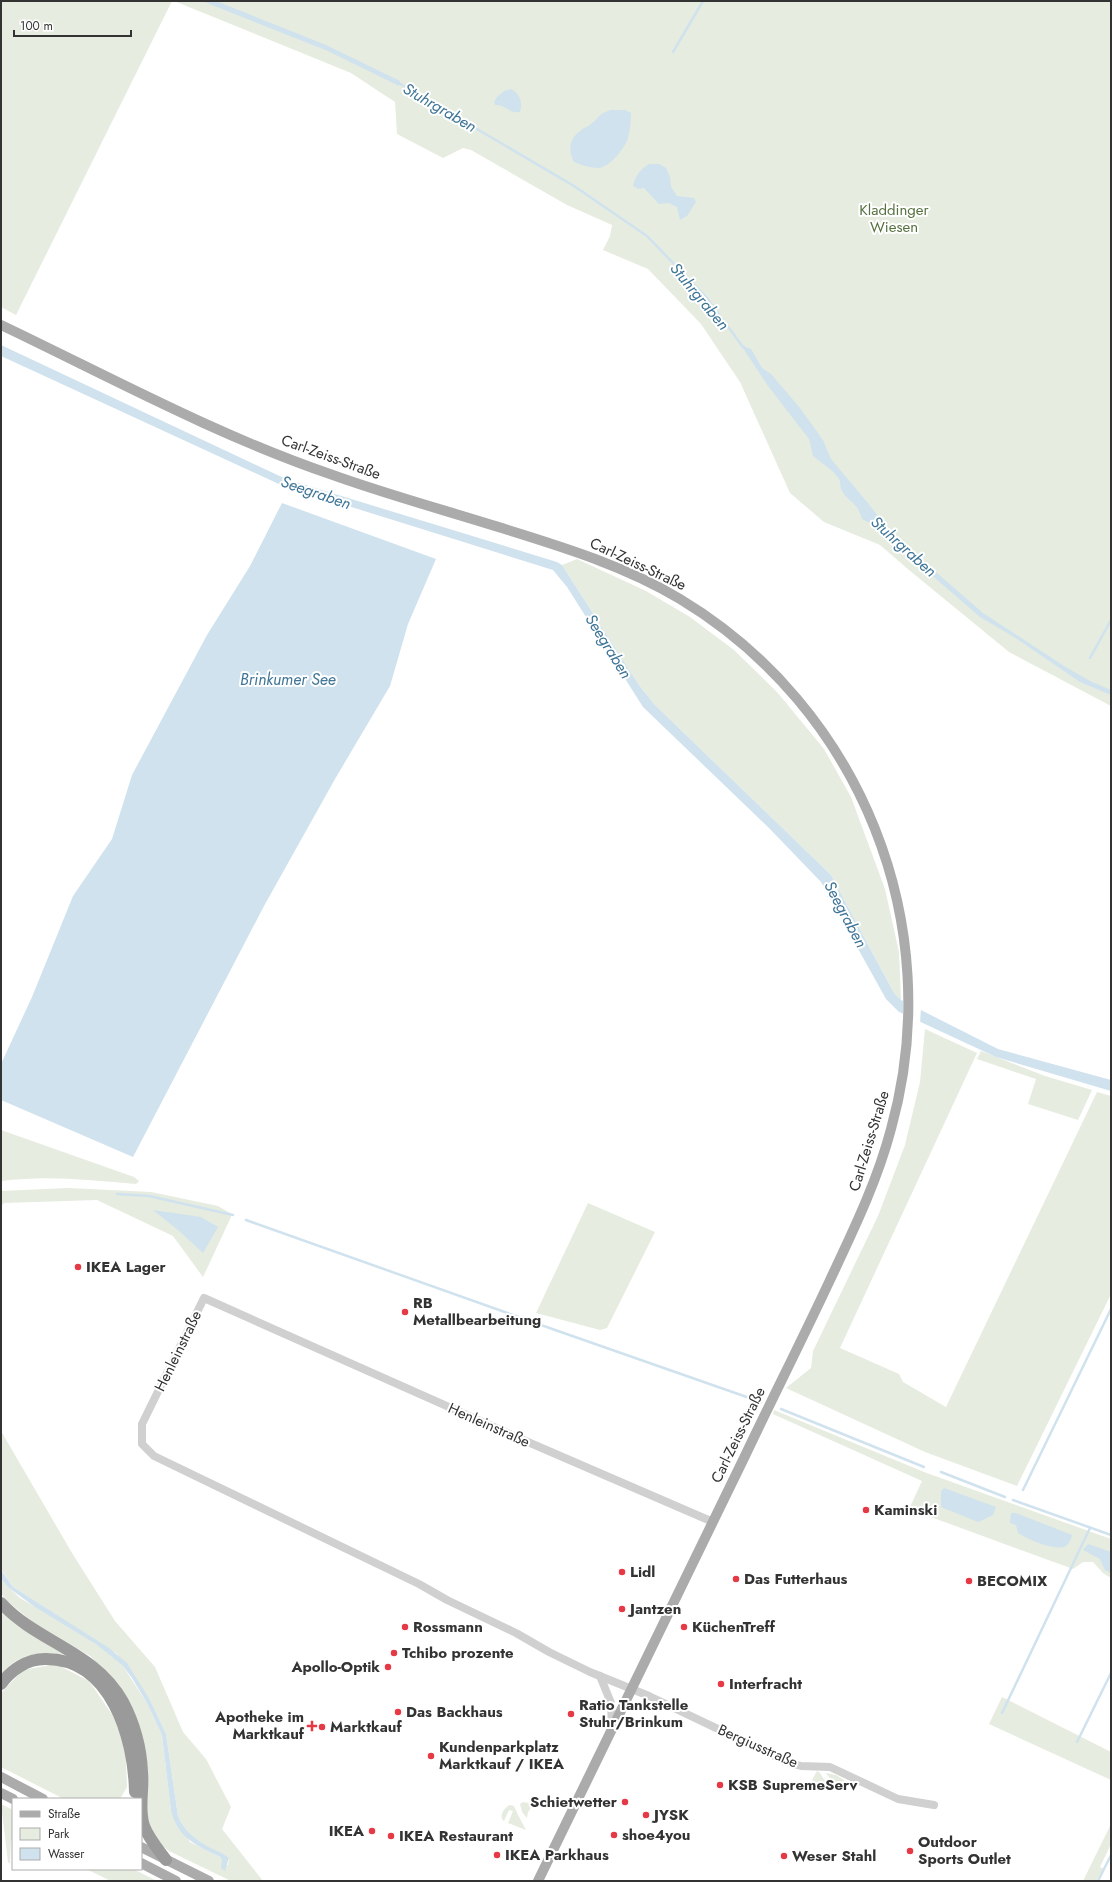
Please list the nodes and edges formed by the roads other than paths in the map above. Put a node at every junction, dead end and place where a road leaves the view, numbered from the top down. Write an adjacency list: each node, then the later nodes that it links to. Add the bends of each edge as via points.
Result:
1 (1, 326): 2 (main road, Carl-Zeiss-Straße, via 286,458 378,490 550,543 620,569 678,598 723,628 766,665 797,697 824,733 860,794 881,844 894,887 904,936 908,998 906,1052 896,1109 874,1181 856,1225)
2 (713, 1522): 4 (street, Henleinstraße, via 204,1298 142,1424 142,1444 154,1456 419,1584); 6 (main road, Carl-Zeiss-Straße)
3 (1, 1603): 15 (highway, via 39,1633 89,1662 122,1700 133,1723 138,1744 142,1772)
4 (600, 1676): 6 (street, Henleinstraße); 7 (street, via 611,1703)
5 (1, 1684): 8 (highway, via 21,1666 41,1659 68,1662 81,1668 97,1682 118,1711 130,1745)
6 (631, 1689): 7 (main road, Carl-Zeiss-Straße); 16 (street, Bergiusstraße, via 787,1762 802,1766 830,1767 898,1799)
7 (612, 1727): 23 (main road, Carl-Zeiss-Straße)
8 (134, 1776): 13 (highway); 14 (highway)
9 (1, 1777): 12 (main road)
10 (1, 1793): 11 (main road)
11 (12, 1798)
12 (41, 1798)
13 (128, 1798)
14 (135, 1798)
15 (141, 1798)
16 (934, 1805)
17 (142, 1816): 19 (highway, via 144,1826)
18 (142, 1848): 19 (main road)
19 (166, 1860): 22 (main road)
20 (142, 1864): 21 (main road)
21 (176, 1881)
22 (209, 1881)
23 (538, 1881)

